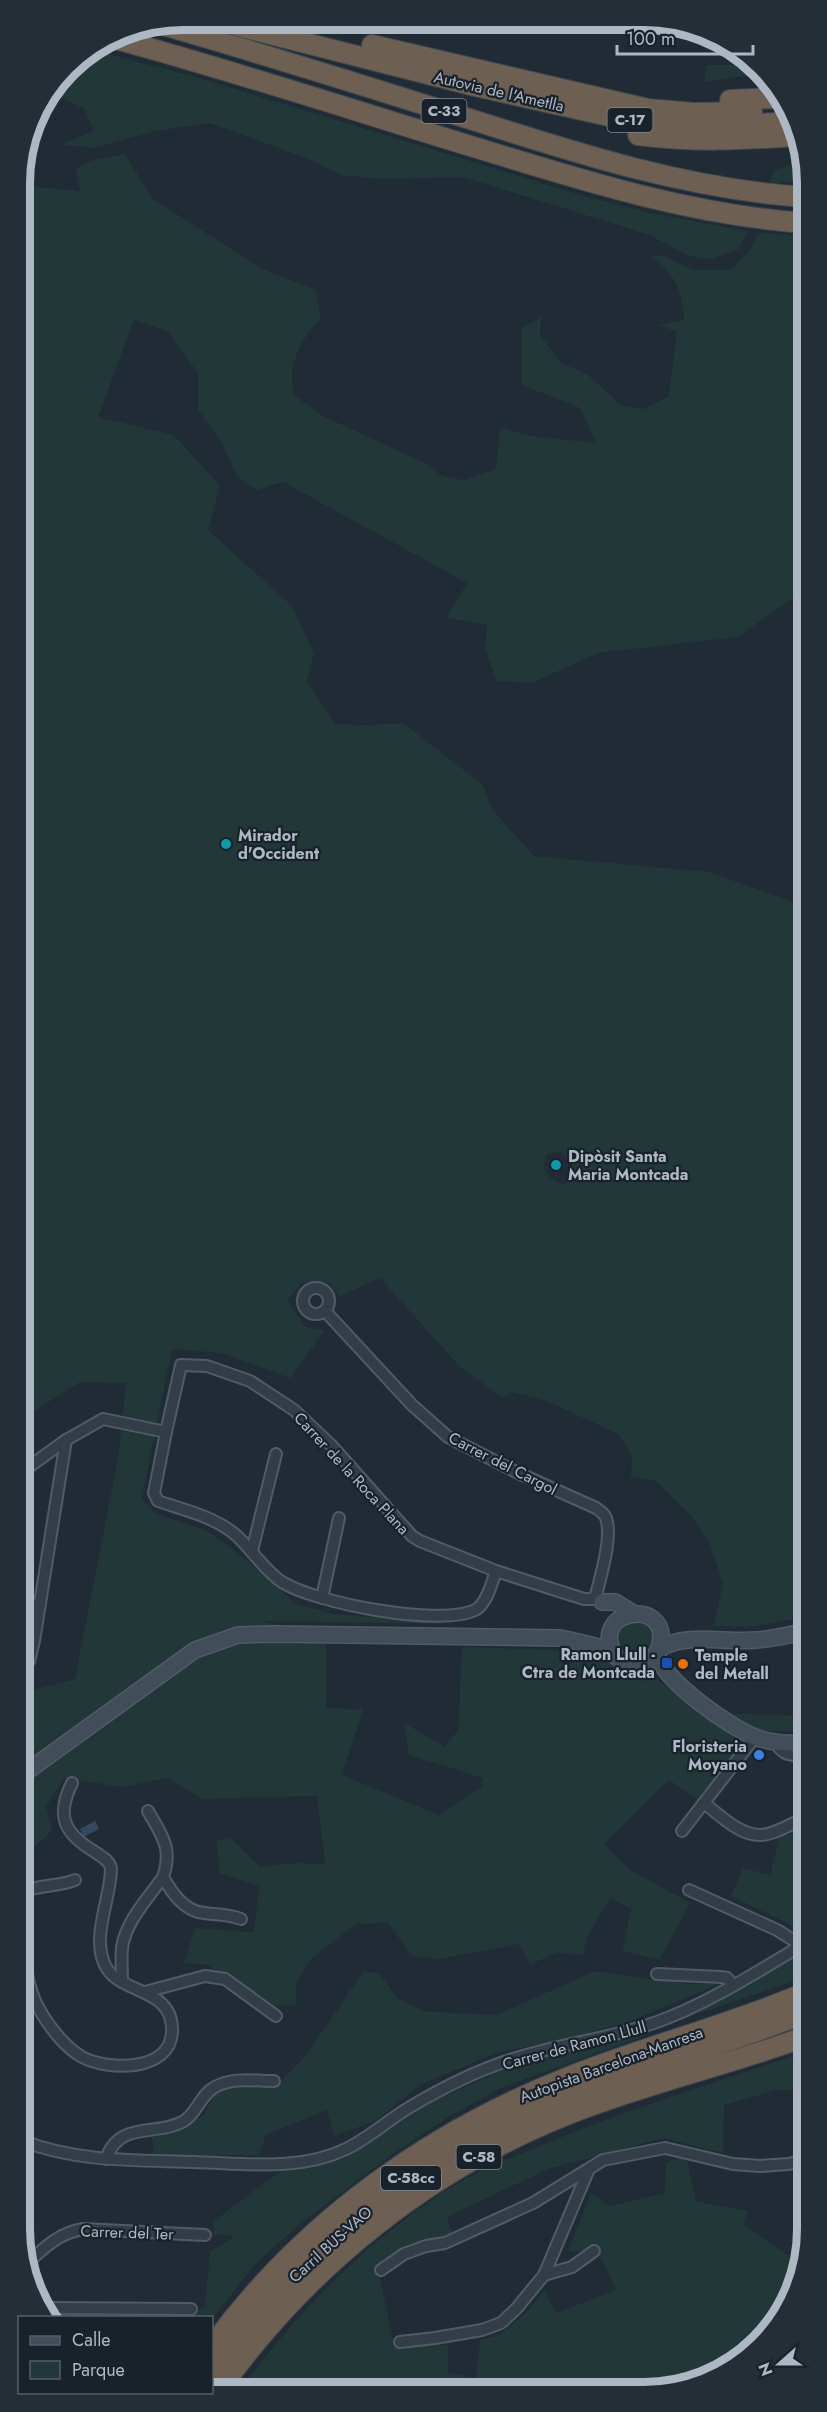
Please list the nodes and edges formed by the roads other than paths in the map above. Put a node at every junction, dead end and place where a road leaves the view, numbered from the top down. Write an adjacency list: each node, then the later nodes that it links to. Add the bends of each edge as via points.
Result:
1 (180, 30): 11 (highway, C-33, via 565,150 679,180)
2 (254, 30): 5 (highway, Autovia de l'Ametlla / C-17)
3 (311, 30): 6 (highway, Autovia de l'Ametlla / C-17)
4 (126, 42): 12 (highway, C-33, via 610,189 729,215)
5 (475, 86): 9 (highway, Autovia de l'Ametlla / C-17, via 657,124 703,128); 10 (highway, via 533,110 638,135 720,141)
6 (598, 98): 7 (highway, via 615,94 715,100); 8 (highway, Autovia de l'Ametlla / C-17, via 676,112)
7 (770, 98)
8 (778, 110)
9 (784, 122)
10 (789, 136)
11 (797, 197)
12 (797, 222)
13 (325, 1311): 22 (street, Carrer del Cargol, via 412,1405 448,1437 605,1515 608,1527)
14 (166, 1432): 15 (street, via 103,1419); 19 (street, via 154,1493 158,1501 212,1520 235,1534); 20 (street, Carrer de la Roca Plana, via 182,1365 207,1366 250,1381 294,1410 331,1445 412,1536)
15 (66, 1440): 17 (street); 23 (street)
16 (276, 1454): 19 (street)
17 (30, 1466)
18 (339, 1518): 21 (street)
19 (252, 1551): 21 (street, via 282,1582)
20 (496, 1571): 21 (street, via 489,1592 477,1609 463,1614 378,1611); 22 (street, Carrer de la Roca Plana)
21 (322, 1598)
22 (599, 1601): 25 (main road, via 615,1602); 27 (main road, via 610,1611)
23 (40, 1604): 24 (street); 33 (street)
24 (30, 1605)
25 (633, 1613): 26 (main road, via 645,1615); 27 (main road, via 622,1617)
26 (657, 1626): 29 (main road); 32 (main road, via 661,1637)
27 (613, 1628): 30 (main road); 31 (main road, via 610,1645)
28 (797, 1633): 29 (main road, via 757,1640)
29 (692, 1640): 32 (main road, via 674,1642)
30 (587, 1643): 31 (main road); 38 (main road, via 560,1638 238,1635 195,1650)
31 (615, 1654): 32 (main road, via 630,1664)
32 (653, 1655): 34 (main road, via 651,1665 723,1720)
33 (30, 1656)
34 (755, 1737): 35 (main road); 40 (street)
35 (776, 1742): 36 (main road); 37 (street, via 784,1753)
36 (797, 1743)
37 (797, 1755)
38 (30, 1769)
39 (72, 1783): 52 (street, via 62,1808 65,1825 110,1864 100,1950 111,1976)
40 (704, 1803): 42 (street, via 749,1834 763,1836); 43 (street)
41 (148, 1811): 44 (street, via 168,1850)
42 (797, 1821)
43 (682, 1831)
44 (163, 1877): 48 (street, via 192,1910); 52 (street, via 124,1938)
45 (75, 1880): 46 (street)
46 (30, 1889)
47 (688, 1890): 49 (street)
48 (241, 1919)
49 (797, 1940)
50 (797, 1948): 54 (street, Carrer de Ramon Llull)
51 (657, 1974): 54 (street, via 721,1977)
52 (122, 1982): 55 (street)
53 (30, 1985): 55 (street, via 43,2017 73,2050 101,2064 152,2060 170,2044 172,2020 164,2006)
54 (733, 1985): 62 (street, Carrer de Ramon Llull, via 657,2022 514,2059 476,2073 409,2107 345,2150 311,2160 276,2165)
55 (145, 1992): 58 (street, via 205,1976 225,1979)
56 (797, 1996): 74 (highway, Autopista Barcelona-Manresa / C-58, via 572,2075 500,2106 430,2144 374,2183 304,2241 247,2300)
57 (797, 2015): 66 (highway, Carril BUS-VAO / C-58cc, via 568,2095 484,2133 405,2181)
58 (276, 2016)
59 (797, 2039): 78 (highway, Autopista Barcelona-Manresa / C-58, via 569,2114 448,2174 372,2227 330,2264 262,2334)
60 (274, 2081): 62 (street, via 235,2081 215,2087 182,2122 128,2134 112,2145)
61 (30, 2144): 62 (street, Carrer de Ramon Llull, via 57,2153)
62 (106, 2159)
63 (797, 2161): 64 (street, via 733,2164 664,2148 603,2160)
64 (589, 2169): 69 (street, via 533,2202 445,2243 404,2254); 70 (street)
65 (205, 2235): 68 (street, Carrer del Ter, via 83,2229 59,2237)
66 (322, 2247): 75 (highway, C-58cc, via 267,2295); 76 (highway, Carril BUS-VAO / C-58cc, via 260,2312); 77 (highway, C-58cc)
67 (594, 2252): 70 (street, via 572,2267)
68 (33, 2258)
69 (381, 2270)
70 (544, 2275): 73 (street, via 501,2323 482,2330)
71 (53, 2308): 72 (street)
72 (191, 2309)
73 (400, 2342)
74 (213, 2345)
75 (213, 2354)
76 (213, 2371)
77 (214, 2382)
78 (225, 2382)

